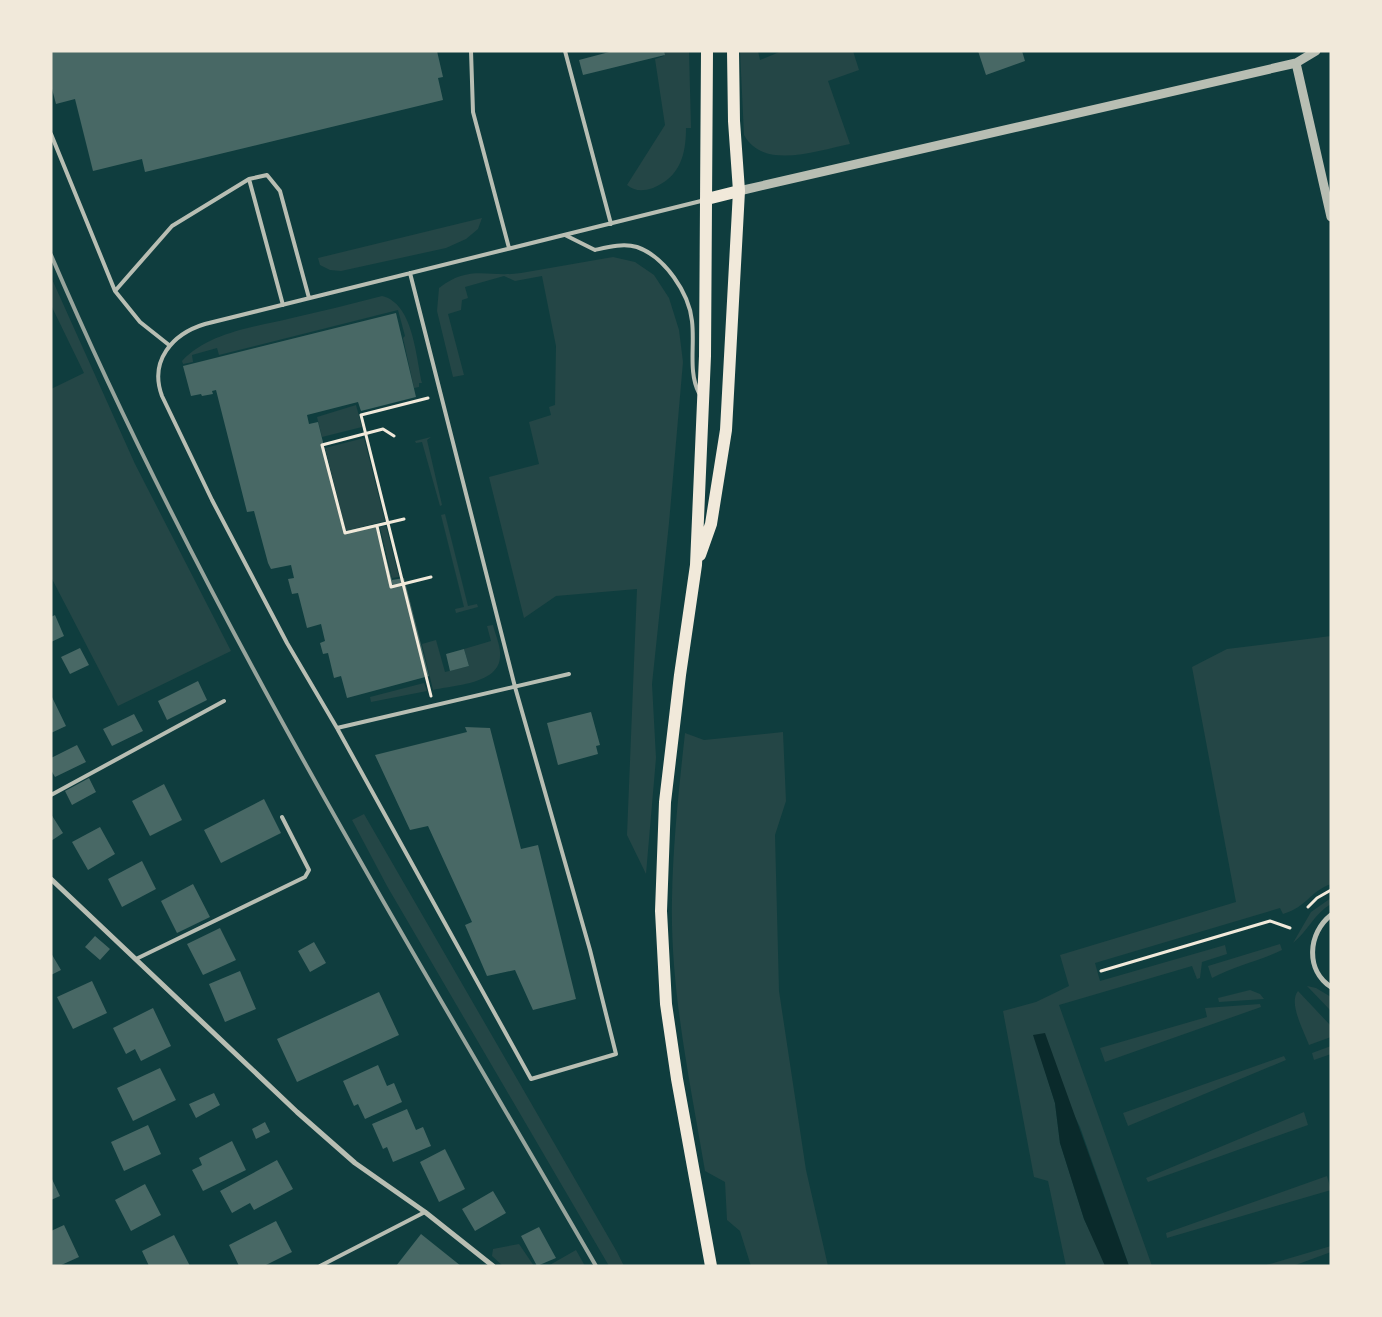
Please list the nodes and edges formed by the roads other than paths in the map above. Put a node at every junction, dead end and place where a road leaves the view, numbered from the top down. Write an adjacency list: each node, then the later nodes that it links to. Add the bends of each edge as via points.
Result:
1 (471, 51): 14 (lane, via 472,112)
2 (565, 51): 12 (lane)
3 (707, 51): 10 (main road)
4 (733, 51): 9 (main road)
5 (1316, 51): 6 (street)
6 (1296, 63): 9 (street); 11 (street)
7 (51, 134): 16 (lane)
8 (250, 179): 16 (lane, via 172,226); 17 (lane, via 267,175 280,191); 18 (lane)
9 (739, 191): 10 (main road); 21 (main road, via 726,430 712,524)
10 (707, 199): 12 (lane); 20 (main road)
11 (1331, 217)
12 (611, 224): 13 (lane)
13 (565, 235): 14 (lane); 20 (lane, via 595,250 615,245 637,247 656,259 673,276 692,318 693,382)
14 (509, 248): 15 (lane)
15 (410, 273): 17 (lane); 23 (lane)
16 (115, 291): 19 (lane, via 136,318)
17 (309, 298): 18 (lane)
18 (282, 305): 19 (lane, via 197,326)
19 (169, 345): 25 (lane, via 158,370 162,396 249,572)
20 (702, 399): 21 (main road)
21 (696, 564): 35 (main road, via 665,802 661,911 666,1004)
22 (569, 674): 23 (lane)
23 (515, 687): 25 (lane); 25 (lane, via 590,950 616,1054 531,1079)
24 (224, 701): 26 (lane)
25 (337, 728)
26 (51, 796)
27 (282, 817): 30 (lane, via 309,870 305,877)
28 (51, 879): 30 (street)
29 (1331, 915): 31 (street, via 1316,934 1312,953 1317,972)
30 (136, 959): 32 (street, via 355,1163)
31 (1331, 988)
32 (425, 1212): 33 (lane); 34 (street)
33 (320, 1266)
34 (492, 1266)
35 (711, 1266)

